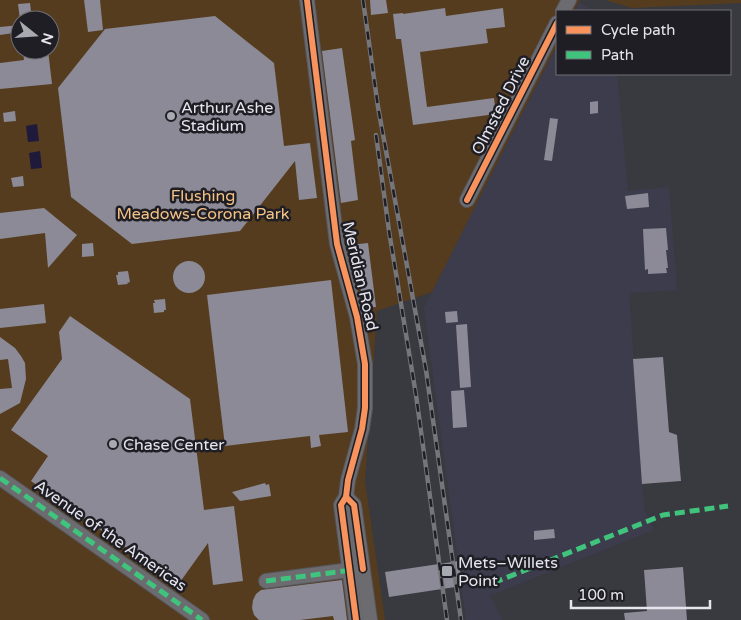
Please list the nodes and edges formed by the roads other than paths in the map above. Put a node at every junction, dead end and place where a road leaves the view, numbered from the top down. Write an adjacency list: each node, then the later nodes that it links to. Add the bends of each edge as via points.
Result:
1 (307, 0): 5 (street, Meridian Road, via 336,244 357,317 365,364 362,429 346,497 341,505)
2 (556, 25): 3 (street, Olmsted Drive)
3 (467, 200)
4 (0, 478): 7 (street, Avenue of the Americas)
5 (356, 569): 6 (street); 8 (street, Meridian Road); 9 (street, Meridian Road)
6 (266, 581)
7 (202, 620)
8 (356, 620)
9 (370, 620)

